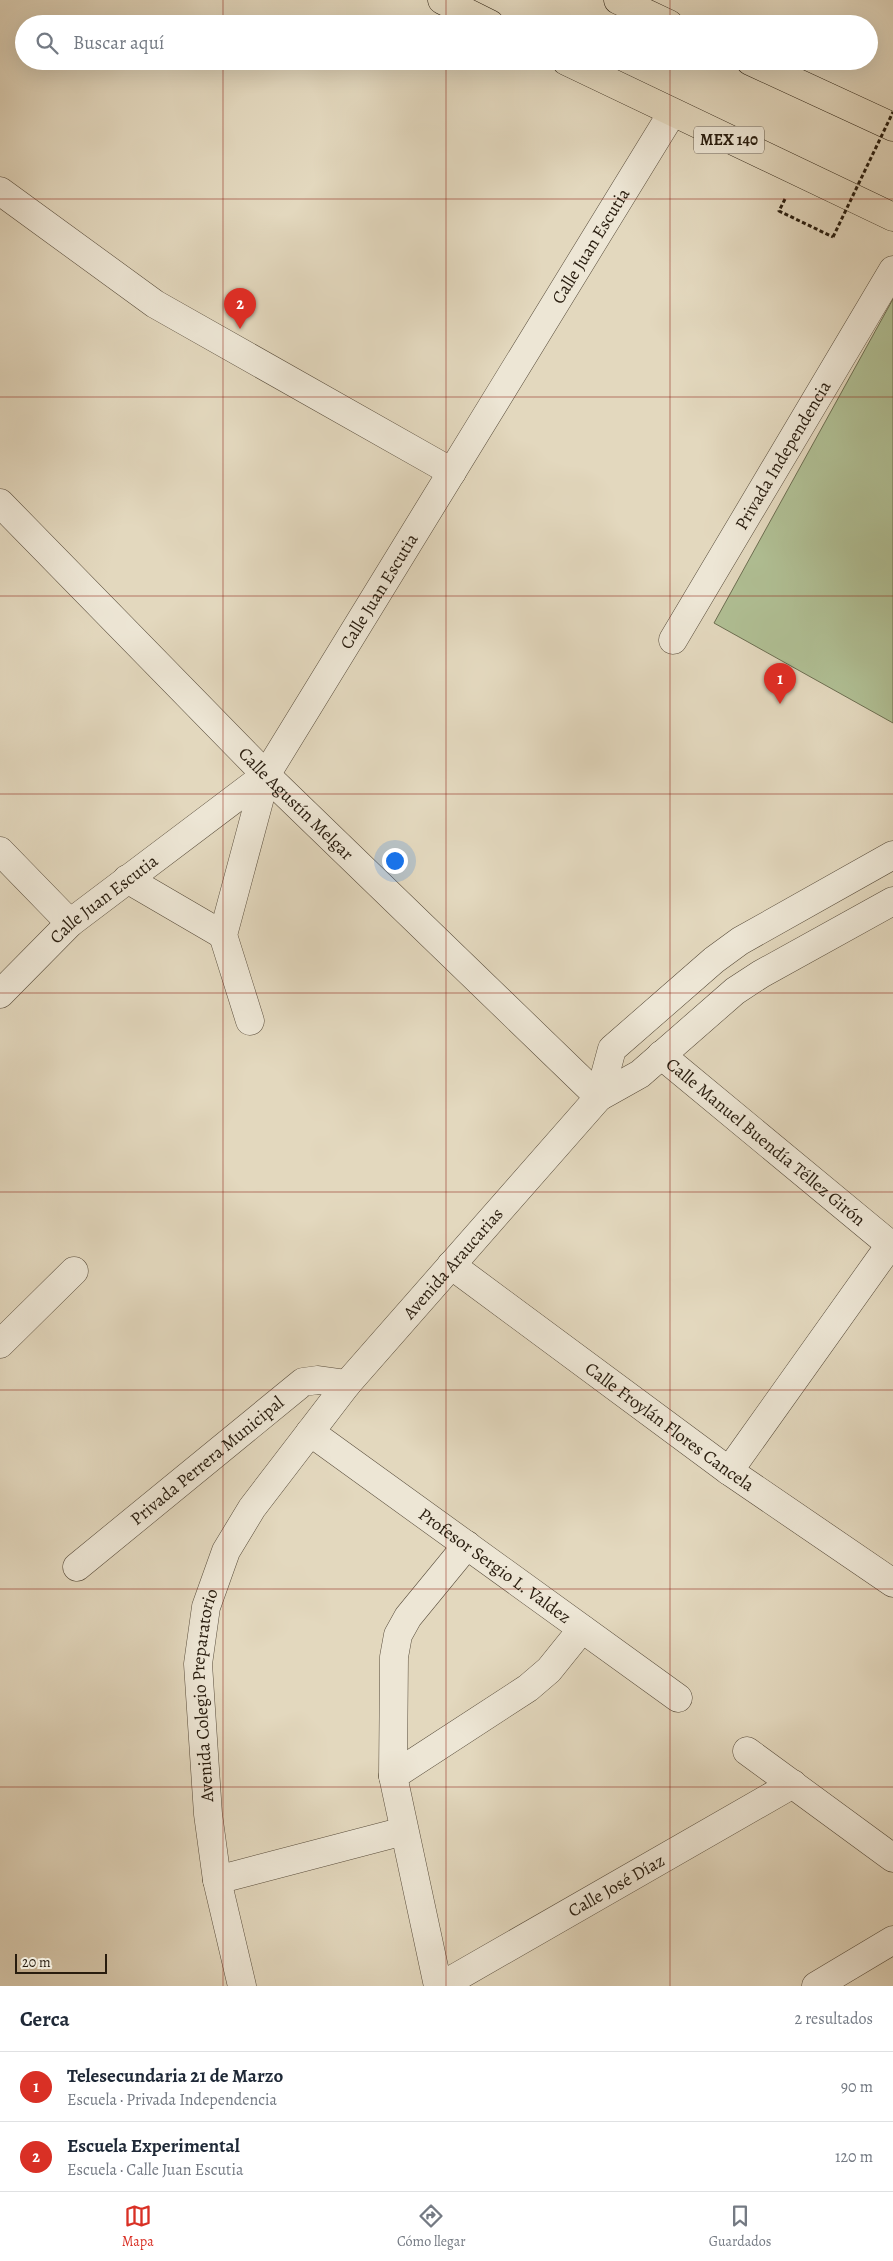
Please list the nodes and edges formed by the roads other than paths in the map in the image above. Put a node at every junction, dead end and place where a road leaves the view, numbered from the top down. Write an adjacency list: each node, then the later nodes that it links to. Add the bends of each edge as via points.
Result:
1 (442, 0): 3 (highway)
2 (618, 0): 4 (highway)
3 (472, 15)
4 (650, 15)
5 (584, 70): 7 (highway, MEX 140)
6 (770, 70): 8 (highway)
7 (672, 113): 10 (highway, MEX 140); 12 (street, Calle Juan Escutia)
8 (893, 127)
9 (0, 191): 12 (street, via 155,304)
10 (893, 217)
11 (893, 270): 14 (street, Privada Independencia)
12 (452, 472): 15 (street, Calle Juan Escutia)
13 (0, 504): 15 (street, Calle Agustín Melgar)
14 (673, 640)
15 (266, 775): 18 (street, Calle Juan Escutia); 21 (street); 27 (street, Calle Agustín Melgar)
16 (0, 851): 20 (street)
17 (893, 855): 22 (street, Avenida Araucarias)
18 (127, 879): 20 (street, Calle Juan Escutia); 21 (street)
19 (892, 905): 23 (street, Avenida Araucarias)
20 (70, 923): 24 (street, Calle Juan Escutia)
21 (223, 936): 25 (street)
22 (740, 941): 23 (street); 27 (street, Avenida Araucarias, via 612,1048)
23 (761, 974): 26 (street, Avenida Araucarias, via 735,991)
24 (0, 994)
25 (250, 1021)
26 (661, 1056): 27 (street, Avenida Araucarias, via 640,1074); 28 (street, Calle Manuel Buendía Téllez Girón)
27 (599, 1097): 29 (street, Avenida Araucarias)
28 (892, 1246): 34 (street)
29 (451, 1265): 32 (street, Avenida Araucarias); 34 (street, Calle Froylán Flores Cancela)
30 (74, 1271): 31 (street)
31 (0, 1344)
32 (347, 1384): 33 (street, Avenida Araucarias); 36 (street, Privada Perrera Municipal, via 318,1380 303,1382)
33 (310, 1432): 35 (street, Profesor Sergio L. Valdez); 45 (street, Avenida Colegio Preparatorio, via 252,1508 226,1551 206,1607 198,1664 208,1814)
34 (729, 1471): 37 (street, Calle Froylán Flores Cancela)
35 (467, 1545): 38 (street, Profesor Sergio L. Valdez); 41 (street, Calle José Díaz, via 408,1617 398,1635 394,1657)
36 (77, 1567)
37 (893, 1583)
38 (582, 1629): 39 (street, Profesor Sergio L. Valdez); 41 (street, via 549,1670 528,1688)
39 (678, 1698)
40 (747, 1751): 42 (street)
41 (393, 1776): 43 (street, Calle José Díaz)
42 (793, 1784): 44 (street); 48 (street, Calle José Díaz)
43 (404, 1831): 45 (street); 48 (street, Calle José Díaz)
44 (893, 1858)
45 (217, 1880): 47 (street, Avenida Colegio Preparatorio)
46 (893, 1940): 49 (street)
47 (242, 1986)
48 (440, 1986)
49 (816, 1986)

